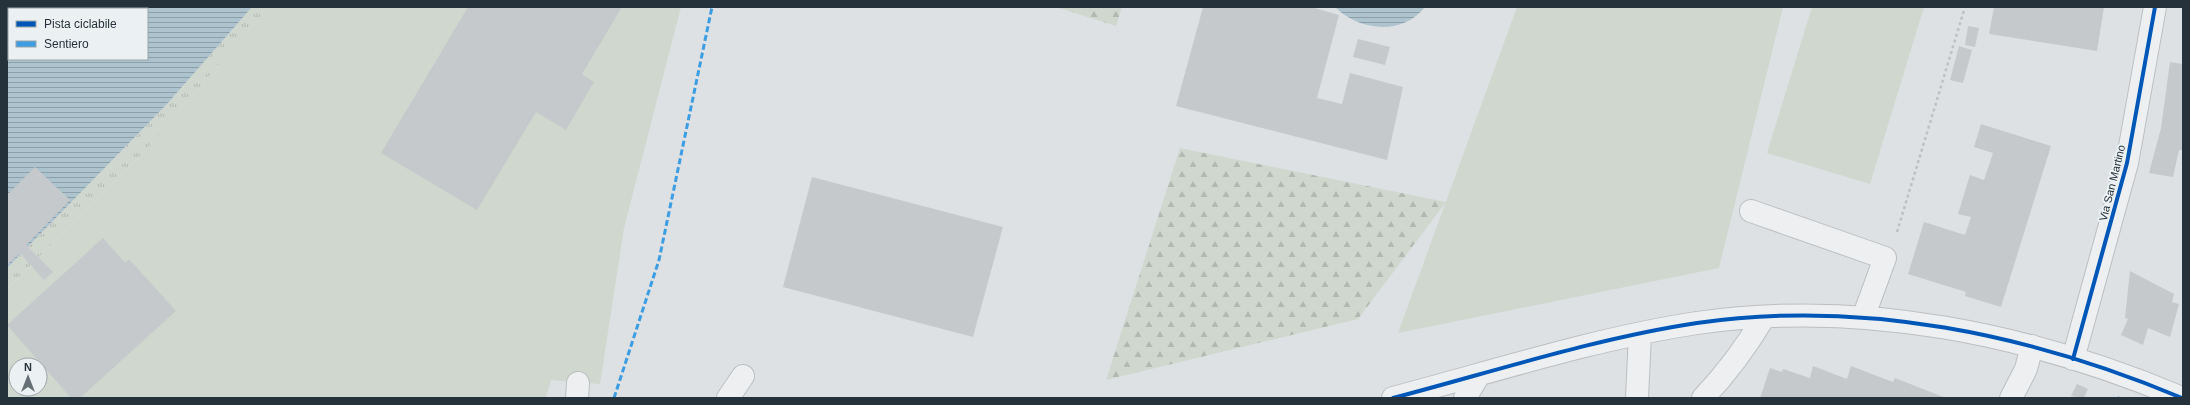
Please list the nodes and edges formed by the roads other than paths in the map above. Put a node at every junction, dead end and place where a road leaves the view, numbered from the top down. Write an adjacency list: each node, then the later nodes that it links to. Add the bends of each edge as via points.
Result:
1 (2155, 7): 7 (street, Via San Martino, via 2127,164)
2 (1751, 211): 4 (street, via 1886,258)
3 (1764, 317): 4 (street, via 1814,315); 5 (street, via 1698,323); 14 (street, via 1749,343)
4 (1863, 318): 6 (street, via 1905,320)
5 (1640, 334): 8 (street); 13 (street)
6 (2032, 346): 7 (street); 15 (street, via 2026,369)
7 (2073, 359): 16 (street, via 2127,375)
8 (1479, 375): 11 (street); 12 (street)
9 (743, 376): 10 (street)
10 (728, 398)
11 (1397, 398)
12 (1465, 398)
13 (1637, 398)
14 (1703, 398)
15 (2010, 398)
16 (2182, 398)

